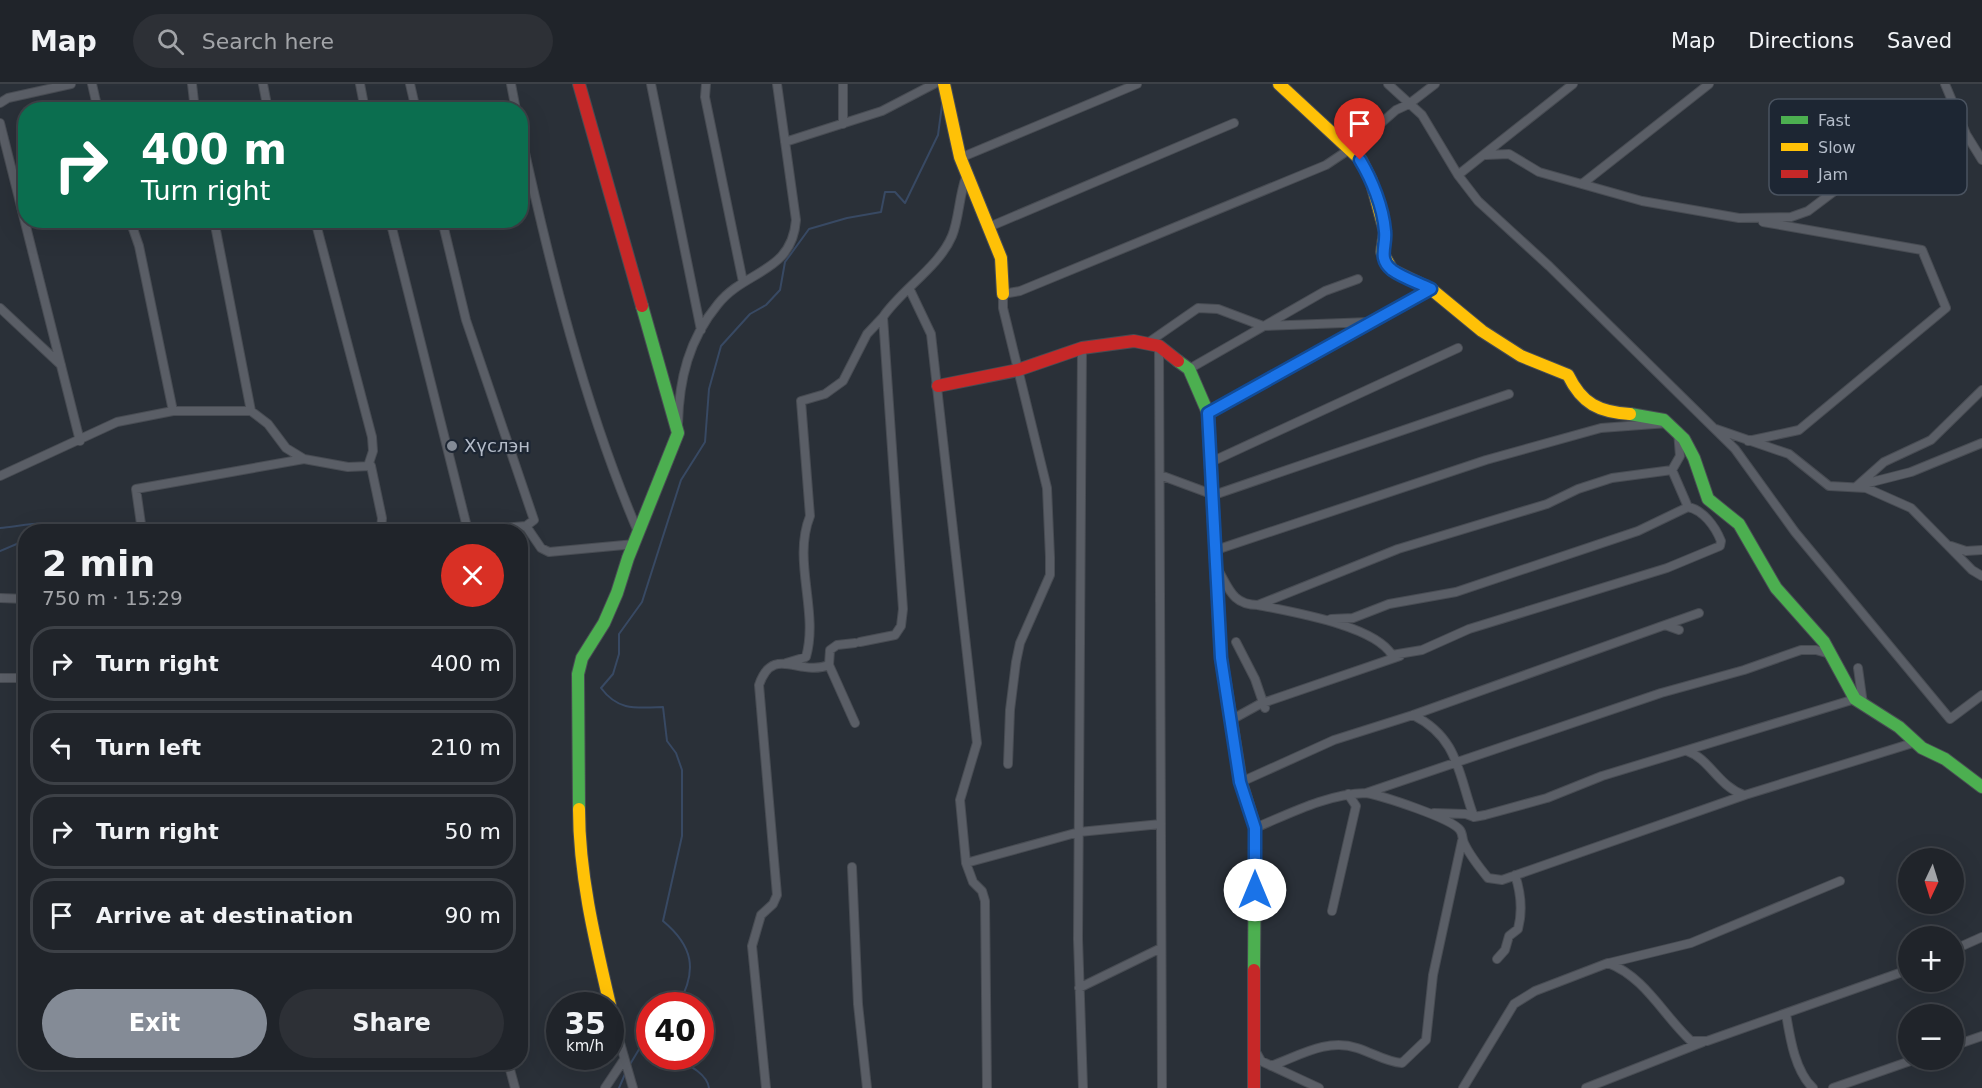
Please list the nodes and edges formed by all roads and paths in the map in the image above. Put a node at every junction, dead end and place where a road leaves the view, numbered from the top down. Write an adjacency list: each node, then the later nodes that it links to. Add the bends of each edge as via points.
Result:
1 (71, 84): 22 (street)
2 (92, 84): 23 (street)
3 (192, 84): 24 (street)
4 (263, 84): 25 (street)
5 (360, 84): 26 (street)
6 (410, 84): 27 (street)
7 (511, 84): 28 (street)
8 (579, 84): 77 (street)
9 (651, 84): 62 (street)
10 (706, 84): 54 (street, via 705,98)
11 (777, 84): 34 (street)
12 (843, 84): 32 (street)
13 (942, 84): 32 (street); 37 (street)
14 (1137, 84): 37 (street)
15 (1279, 84): 35 (street)
16 (1388, 84): 29 (street)
17 (1435, 84): 29 (street)
18 (1573, 84): 36 (street)
19 (1709, 84): 42 (street)
20 (1945, 84): 21 (street)
21 (1951, 99)
22 (1, 102)
23 (96, 102)
24 (194, 102)
25 (266, 102)
26 (363, 102)
27 (414, 102)
28 (514, 102)
29 (1409, 104): 35 (street, via 1396,110); 40 (street, via 1422,115)
30 (0, 123): 43 (street)
31 (1234, 123): 46 (street)
32 (843, 124): 34 (street)
33 (1967, 133): 38 (street)
34 (785, 142): 54 (street, via 795,232 780,258 764,273)
35 (1350, 149): 55 (street, via 1371,180 1386,232 1384,260 1392,270); 57 (street, via 1326,165 1020,291)
36 (1486, 155): 40 (street); 42 (street, via 1509,154 1539,172)
37 (960, 158): 41 (street)
38 (1982, 160)
39 (528, 162): 96 (street, via 570,333)
40 (1458, 175): 76 (street, via 1478,201)
41 (966, 177): 46 (street); 56 (street, via 952,236)
42 (1582, 184): 45 (street, via 1642,201)
43 (18, 195)
44 (1829, 195): 45 (street, via 1808,211 1791,217)
45 (1739, 218): 79 (street, via 1922,250 1946,308 1799,430)
46 (989, 227): 57 (street, via 1003,264)
47 (26, 228): 66 (street)
48 (133, 228): 72 (street)
49 (216, 228): 73 (street)
50 (317, 228): 83 (street, via 372,437)
51 (392, 228): 92 (street)
52 (444, 228): 93 (street, via 466,320 534,520)
53 (1358, 279): 61 (street, via 1343,282)
54 (743, 282): 62 (street, via 718,303)
55 (1431, 289): 60 (street); 75 (street, via 1482,332 1521,356 1568,375 1574,390 1588,406 1654,417)
56 (910, 290): 59 (street, via 899,296); 69 (street, via 931,334)
57 (1003, 294): 68 (street)
58 (0, 308): 66 (street)
59 (883, 317): 111 (street, via 867,334 843,381 825,394 801,401 810,516 804,530 804,559 811,639 806,657); 112 (street, via 901,626 895,635 837,645 830,650)
60 (1370, 322): 61 (street); 74 (street)
61 (1263, 326): 63 (street, via 1209,306 1185,315); 67 (street)
62 (701, 330): 77 (street, via 682,372)
63 (1154, 344): 64 (street, via 1134,341); 67 (street); 85 (street)
64 (1082, 348): 68 (street); 135 (street)
65 (1458, 348): 82 (street)
66 (61, 366): 78 (street)
67 (1189, 369): 74 (street)
68 (1018, 370): 69 (street); 125 (street, via 1047,488 1050,575 1020,643 1010,710)
69 (938, 387): 137 (street, via 977,744 960,800)
70 (1982, 390): 87 (street, via 1931,440 1884,462)
71 (1509, 394): 88 (street)
72 (173, 411): 73 (street); 78 (street, via 117,422)
73 (251, 411): 81 (street, via 268,424 286,448)
74 (1208, 413): 82 (street)
75 (1673, 427): 84 (street, via 1680,456); 97 (street, via 1601,428 1485,460); 110 (street, via 1703,474 1708,500 1739,524 1776,588)
76 (1711, 427): 79 (street); 116 (street, via 1735,449 1795,532 1950,719)
77 (678, 433): 96 (street)
78 (80, 441): 86 (street)
79 (1748, 441): 87 (street, via 1790,454 1828,486)
80 (1982, 443): 87 (street, via 1911,472)
81 (304, 459): 83 (street, via 348,467); 90 (street, via 136,489)
82 (1211, 462): 88 (street)
83 (371, 466): 91 (street)
84 (1672, 470): 89 (street); 103 (street, via 1612,478 1578,489 1547,504 1398,549)
85 (1160, 475): 88 (street); 133 (street)
86 (0, 476)
87 (1857, 486): 95 (street, via 1911,508)
88 (1214, 495): 97 (street)
89 (1688, 507): 105 (street, via 1638,531 1456,592 1389,604 1353,618); 109 (street, via 1698,509 1716,529 1720,546 1667,568 1469,629)
90 (141, 524)
91 (382, 524)
92 (468, 524)
93 (528, 524)
94 (528, 529): 96 (street, via 541,549 549,552)
95 (1940, 538): 98 (street, via 1954,549); 100 (street)
96 (637, 539): 149 (street, via 613,603 582,658 578,674 579,834)
97 (1216, 550): 99 (street)
98 (1982, 550)
99 (1217, 567): 103 (street, via 1234,598 1244,605); 120 (street, via 1221,658)
100 (1982, 576)
101 (0, 598): 102 (street)
102 (18, 599)
103 (1258, 605): 105 (street)
104 (1699, 613): 106 (street)
105 (1318, 618): 109 (street, via 1364,634 1392,654)
106 (1665, 625): 107 (street); 119 (street)
107 (1679, 630)
108 (1236, 642): 118 (street)
109 (1409, 653): 118 (street)
110 (1830, 654): 117 (street); 124 (street, via 1802,650)
111 (785, 663): 112 (street, via 812,670); 163 (street, via 770,665 759,685 777,895 761,915 752,946)
112 (829, 665): 121 (street)
113 (1858, 668): 117 (street)
114 (0, 678): 115 (street)
115 (18, 678)
116 (1982, 695)
117 (1859, 702): 122 (street); 123 (street)
118 (1264, 706): 120 (street)
119 (1413, 715): 124 (street, via 1431,724); 126 (street, via 1335,740)
120 (1231, 720): 126 (street)
121 (855, 723)
122 (1916, 742): 127 (street); 130 (street)
123 (1686, 751): 130 (street, via 1696,754 1731,790); 132 (street, via 1602,776 1547,798)
124 (1458, 761): 128 (street); 132 (street)
125 (1008, 764)
126 (1240, 782): 134 (street)
127 (1982, 787)
128 (1366, 793): 129 (street); 131 (street)
129 (1348, 794): 134 (street, via 1308,805); 141 (street, via 1356,806)
130 (1745, 795): 139 (street)
131 (1424, 813): 132 (street); 136 (street, via 1454,823)
132 (1470, 815): 136 (street)
133 (1161, 824): 135 (street); 144 (street)
134 (1255, 828): 154 (street)
135 (1079, 832): 137 (street); 148 (street)
136 (1462, 836): 139 (street, via 1488,878 1502,880); 157 (street, via 1433,975 1426,1040 1421,1047 1402,1063 1388,1062 1341,1044)
137 (966, 863): 165 (street, via 985,901)
138 (852, 867): 164 (street, via 858,1004)
139 (1515, 875): 145 (street, via 1521,918)
140 (1840, 881): 146 (street, via 1691,943)
141 (1332, 911)
142 (1982, 937): 143 (street)
143 (1964, 945)
144 (1161, 948): 148 (street); 167 (street)
145 (1497, 959)
146 (1608, 963): 152 (street, via 1628,972 1641,984 1691,1041); 170 (street, via 1535,991 1514,1004)
147 (1898, 974): 150 (street)
148 (1080, 988): 166 (street)
149 (607, 992)
150 (1786, 1014): 152 (street); 172 (street, via 1797,1061)
151 (1982, 1036): 153 (street)
152 (1707, 1041): 171 (street)
153 (1964, 1042)
154 (1256, 1052): 157 (street, via 1261,1061); 168 (street)
155 (624, 1064): 162 (street)
156 (1898, 1065): 173 (street)
157 (1271, 1066): 169 (street)
158 (510, 1070): 160 (street)
159 (617, 1070): 161 (street)
160 (515, 1088)
161 (605, 1088)
162 (633, 1088)
163 (766, 1088)
164 (867, 1088)
165 (987, 1088)
166 (1083, 1088)
167 (1162, 1088)
168 (1254, 1088)
169 (1319, 1088)
170 (1463, 1088)
171 (1586, 1088)
172 (1813, 1088)
173 (1833, 1088)

